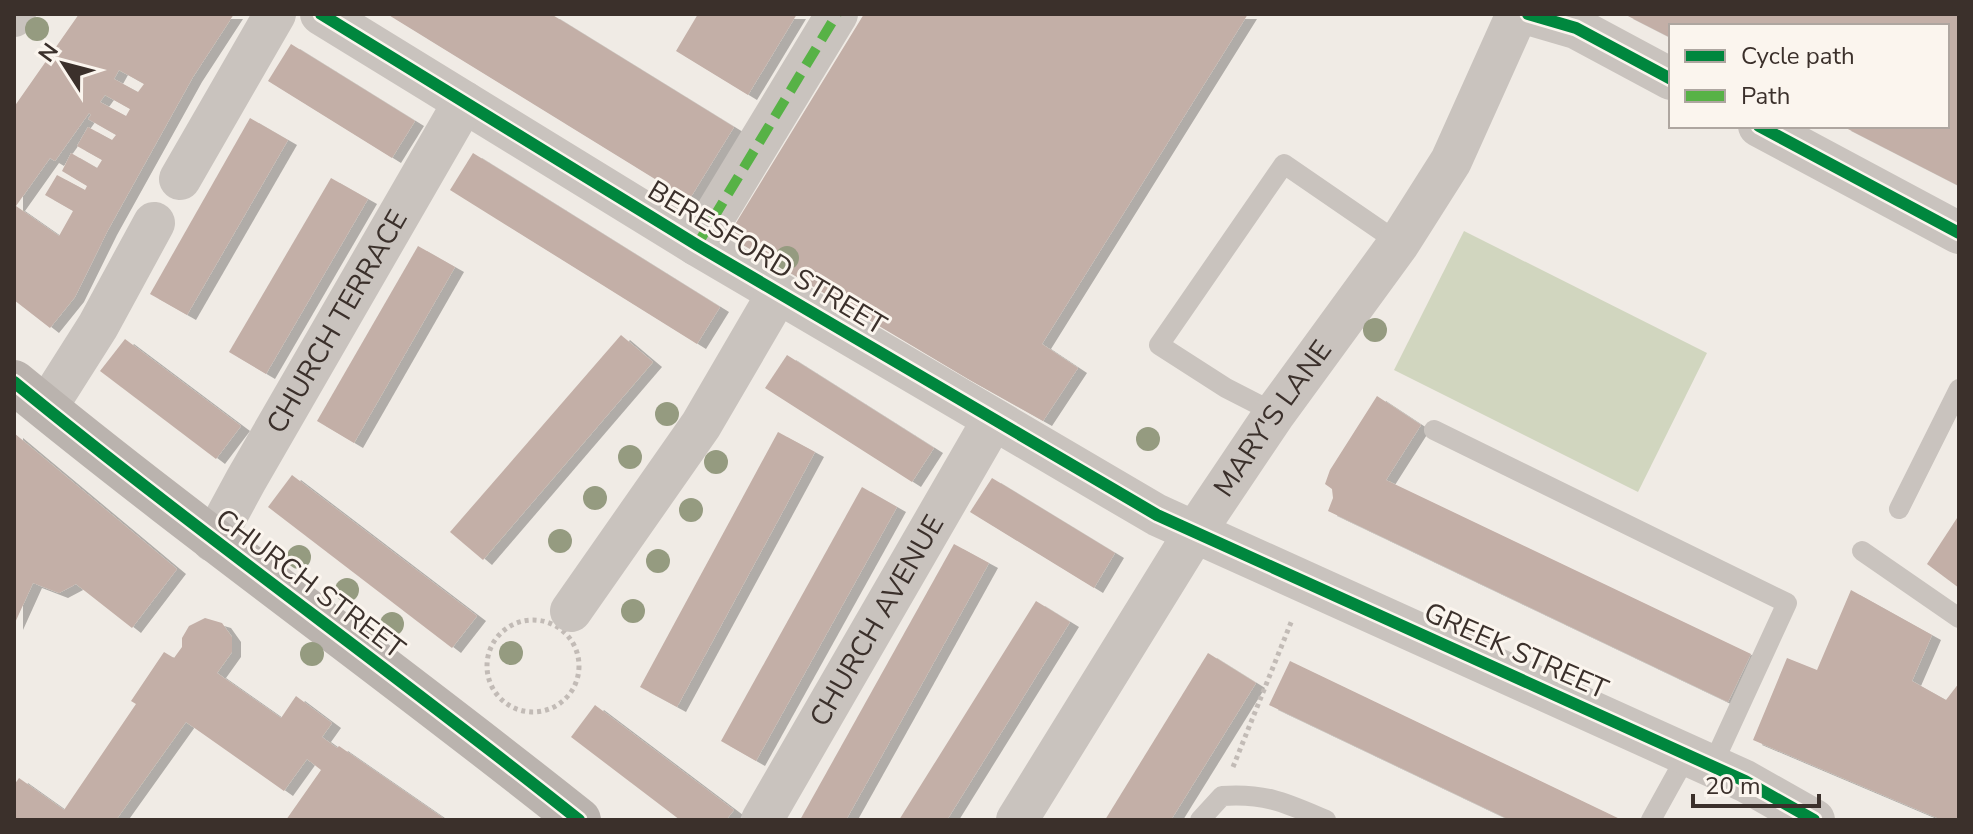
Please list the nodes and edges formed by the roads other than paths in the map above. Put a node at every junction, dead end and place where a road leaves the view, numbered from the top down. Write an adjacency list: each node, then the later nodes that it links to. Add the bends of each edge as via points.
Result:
1 (275, 14): 9 (street)
2 (321, 14): 7 (street, BERESFORD STREET)
3 (837, 14): 13 (street)
4 (1517, 14): 12 (street, MARY'S LANE, via 1451,161)
5 (1528, 14): 6 (street, via 1576,28)
6 (1669, 78)
7 (464, 102): 13 (street, BERESFORD STREET); 22 (street, CHURCH TERRACE)
8 (1763, 128): 11 (street)
9 (180, 179)
10 (154, 223): 16 (street, via 98,326)
11 (1959, 233)
12 (1399, 243): 17 (street, MARY'S LANE); 17 (lane, via 1284,164 1159,345)
13 (697, 245): 14 (street, BERESFORD STREET)
14 (778, 293): 18 (street, BERESFORD STREET); 24 (street, via 701,425)
15 (1959, 389): 20 (lane)
16 (30, 395): 22 (main road, CHURCH STREET)
17 (1275, 413): 21 (street, MARY'S LANE)
18 (993, 420): 21 (street, BERESFORD STREET); 29 (street, CHURCH AVENUE)
19 (1434, 430): 26 (lane, via 1787,603)
20 (1899, 509)
21 (1195, 532): 26 (street, GREEK STREET); 30 (street, MARY'S LANE)
22 (213, 541): 28 (main road, CHURCH STREET)
23 (1862, 551): 25 (lane)
24 (571, 611)
25 (1959, 618)
26 (1699, 761): 27 (street, GREEK STREET); 33 (lane)
27 (1789, 814)
28 (579, 820)
29 (762, 820)
30 (1017, 820)
31 (1200, 820): 32 (lane, via 1222,796 1274,798)
32 (1326, 820)
33 (1651, 820)

